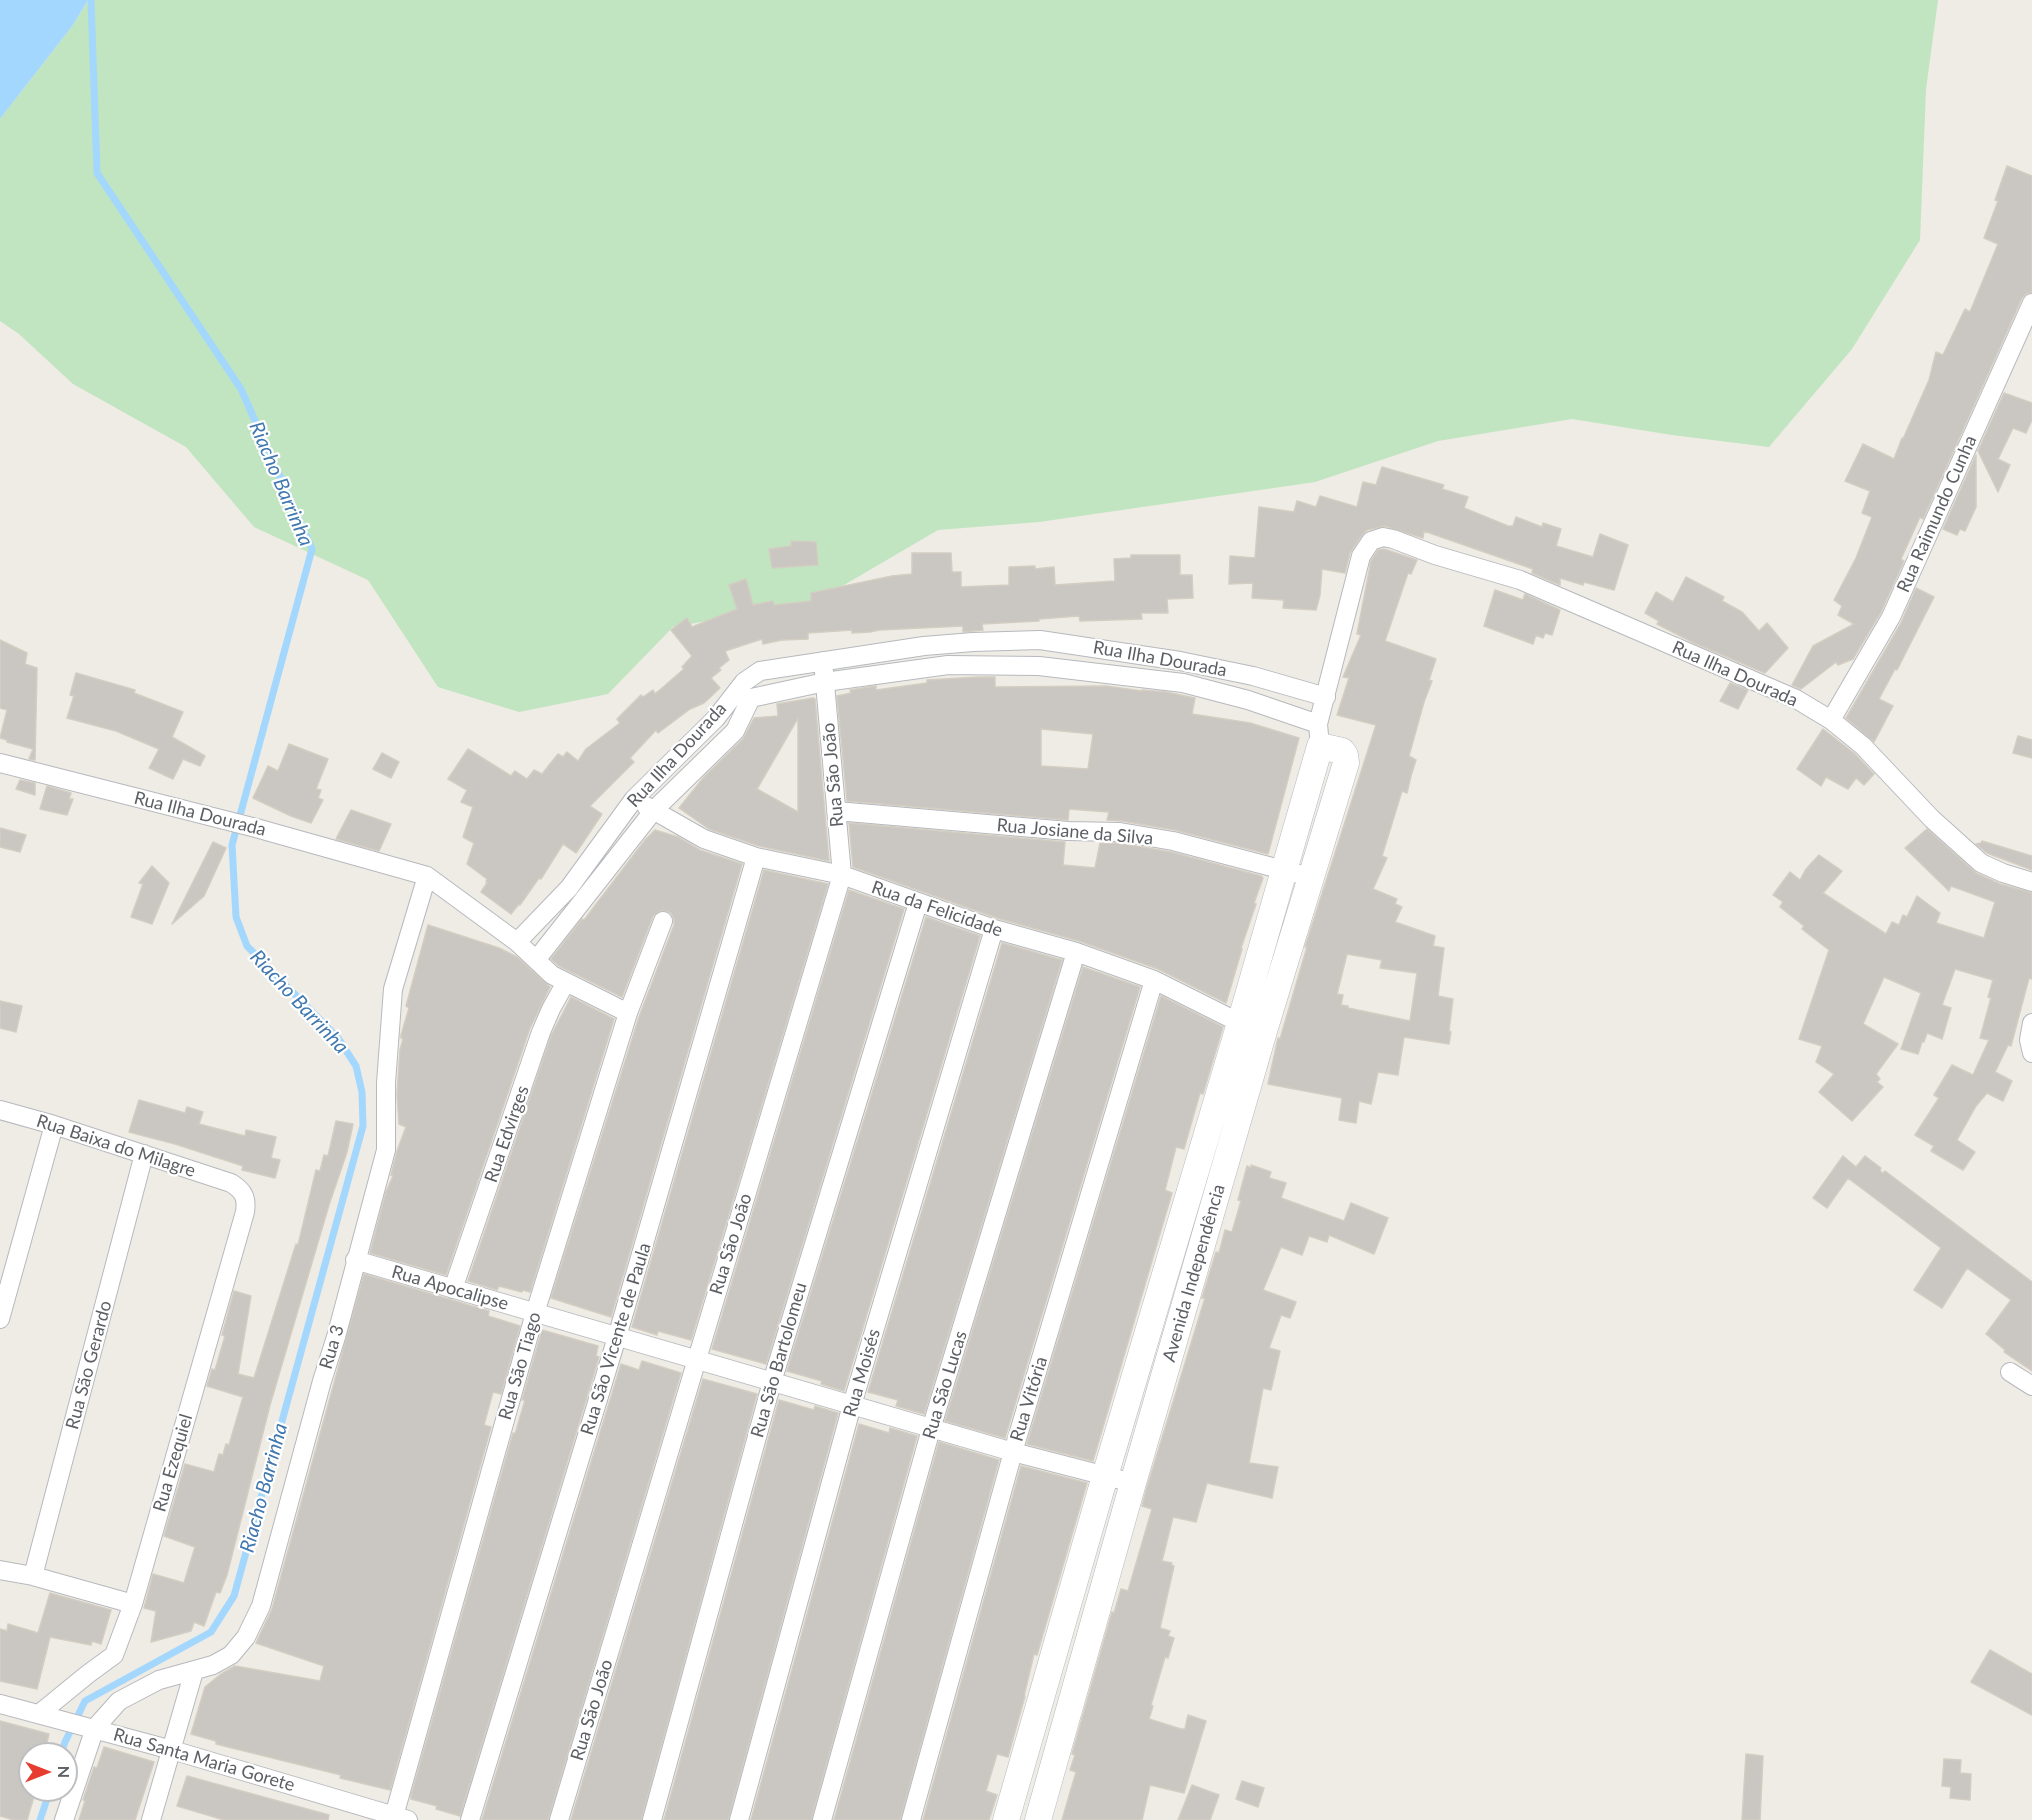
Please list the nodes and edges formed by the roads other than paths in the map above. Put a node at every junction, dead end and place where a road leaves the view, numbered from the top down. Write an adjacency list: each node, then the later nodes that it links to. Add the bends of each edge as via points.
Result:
1 (2032, 303): 11 (street, Rua Raimundo Cunha, via 1891,617)
2 (1393, 539): 8 (street, Avenida Independência, via 1371,541 1361,556); 11 (street, Rua Ilha Dourada, via 1520,580 1796,699)
3 (1040, 640): 4 (street, Rua Ilha Dourada, via 924,646); 5 (street); 6 (street, Rua Ilha Dourada)
4 (823, 661): 7 (street, Rua São João); 10 (street, Rua Ilha Dourada, via 760,671 744,682)
5 (1039, 666): 7 (street, Rua Ilha Dourada, via 948,665); 9 (street, Rua Ilha Dourada, via 1183,683)
6 (1253, 676): 8 (street, Rua Ilha Dourada); 9 (street)
7 (825, 682): 12 (street, Rua Ilha Dourada, via 751,698); 17 (street, Rua São João)
8 (1326, 697): 13 (street, Avenida Independência)
9 (1248, 700): 13 (street, Rua Ilha Dourada)
10 (722, 710): 12 (street); 15 (street, Rua Ilha Dourada)
11 (1831, 720): 23 (street, Rua Ilha Dourada, via 1863,746 1932,819 1981,863)
12 (735, 731): 16 (street, Rua Ilha Dourada)
13 (1319, 735): 19 (main road, Avenida Independência); 22 (main road, Avenida Independência, via 1342,751 1346,764)
14 (0, 763): 21 (street, Rua Ilha Dourada)
15 (634, 799): 16 (street, Rua da Felicidade); 27 (street, Rua Ilha Dourada, via 569,888)
16 (654, 810): 18 (street, Rua da Felicidade, via 704,839); 29 (street, Rua Ilha Dourada)
17 (836, 811): 19 (street, Rua Josiane da Silva, via 1120,832); 20 (street, Rua São João)
18 (756, 857): 20 (street, Rua da Felicidade); 44 (street, Rua São Vicente de Paula)
19 (1285, 869): 22 (street, Rua Josiane da Silva); 33 (main road, Avenida Independência)
20 (842, 875): 24 (street, Rua da Felicidade); 45 (street, Rua São João)
21 (427, 876): 27 (street, Rua Ilha Dourada); 40 (street, Rua 3, via 393,989 386,1150)
22 (1310, 877): 33 (main road, Avenida Independência)
23 (2032, 882)
24 (918, 903): 26 (street, Rua da Felicidade); 47 (street, Rua São Bartolomeu)
25 (663, 921): 32 (street, Rua São Tiago)
26 (994, 929): 28 (street, Rua da Felicidade); 49 (street, Rua Moisés)
27 (517, 942): 29 (street)
28 (1076, 952): 30 (street, Rua da Felicidade); 50 (street, Rua São Lucas)
29 (536, 960): 31 (street)
30 (1154, 980): 33 (street, Rua da Felicidade); 51 (street, Rua Vitória)
31 (566, 982): 32 (street); 41 (street, Rua Edvirges, via 542,1032)
32 (628, 1013): 42 (street, Rua São Tiago)
33 (1252, 1027): 38 (main road, Avenida Independência); 39 (main road, Avenida Independência)
34 (0, 1110): 35 (street, Rua Baixa do Milagre)
35 (54, 1125): 36 (street, Rua Baixa do Milagre); 43 (street)
36 (144, 1154): 37 (street, Rua Baixa do Milagre); 55 (street, Rua São Gerardo)
37 (231, 1183): 56 (street, Rua Ezequiel, via 244,1194 245,1212)
38 (1174, 1239): 39 (main road); 52 (main road, Avenida Independência)
39 (1201, 1248): 53 (main road, Avenida Independência)
40 (355, 1260): 41 (street, Rua Apocalipse); 57 (street, Rua 3, via 261,1606 246,1637 231,1655)
41 (453, 1289): 42 (street, Rua Apocalipse)
42 (535, 1313): 44 (street, Rua Apocalipse); 65 (street, Rua São Tiago)
43 (0, 1319)
44 (617, 1337): 45 (street, Rua Apocalipse); 68 (street, Rua São Vicente de Paula)
45 (697, 1360): 47 (street, Rua Apocalipse); 69 (street, Rua São João)
46 (2010, 1372): 48 (street)
47 (772, 1382): 49 (street, Rua Apocalipse); 70 (street, Rua São Bartolomeu)
48 (2032, 1386)
49 (852, 1405): 50 (street, Rua Apocalipse); 71 (street, Rua Moisés)
50 (931, 1429): 51 (street, Rua Apocalipse); 72 (street, Rua São Lucas)
51 (1013, 1452): 52 (street, Rua Apocalipse); 73 (street, Rua Vitória)
52 (1105, 1476): 53 (street, Rua Apocalipse); 61 (main road, Avenida Independência)
53 (1133, 1483): 62 (main road, Avenida Independência)
54 (0, 1570): 55 (street)
55 (33, 1576): 56 (street)
56 (133, 1604): 59 (street, Rua Ezequiel, via 114,1655 88,1674)
57 (194, 1671): 60 (street, Rua 3, via 159,1680 119,1701); 63 (street)
58 (0, 1704): 59 (street, Rua Santa Maria Gorete)
59 (47, 1716): 60 (street, Rua Santa Maria Gorete)
60 (92, 1728): 63 (street, Rua Santa Maria Gorete); 66 (street)
61 (1032, 1731): 62 (main road); 74 (main road, Avenida Independência)
62 (1062, 1739): 75 (main road, Avenida Independência)
63 (172, 1750): 64 (street, Rua Santa Maria Gorete); 67 (street)
64 (359, 1813): 65 (street, Rua Santa Maria Gorete)
65 (401, 1818)
66 (64, 1820)
67 (151, 1820)
68 (470, 1820)
69 (559, 1820)
70 (652, 1820)
71 (739, 1820)
72 (822, 1820)
73 (911, 1820)
74 (1006, 1820)
75 (1038, 1820)

